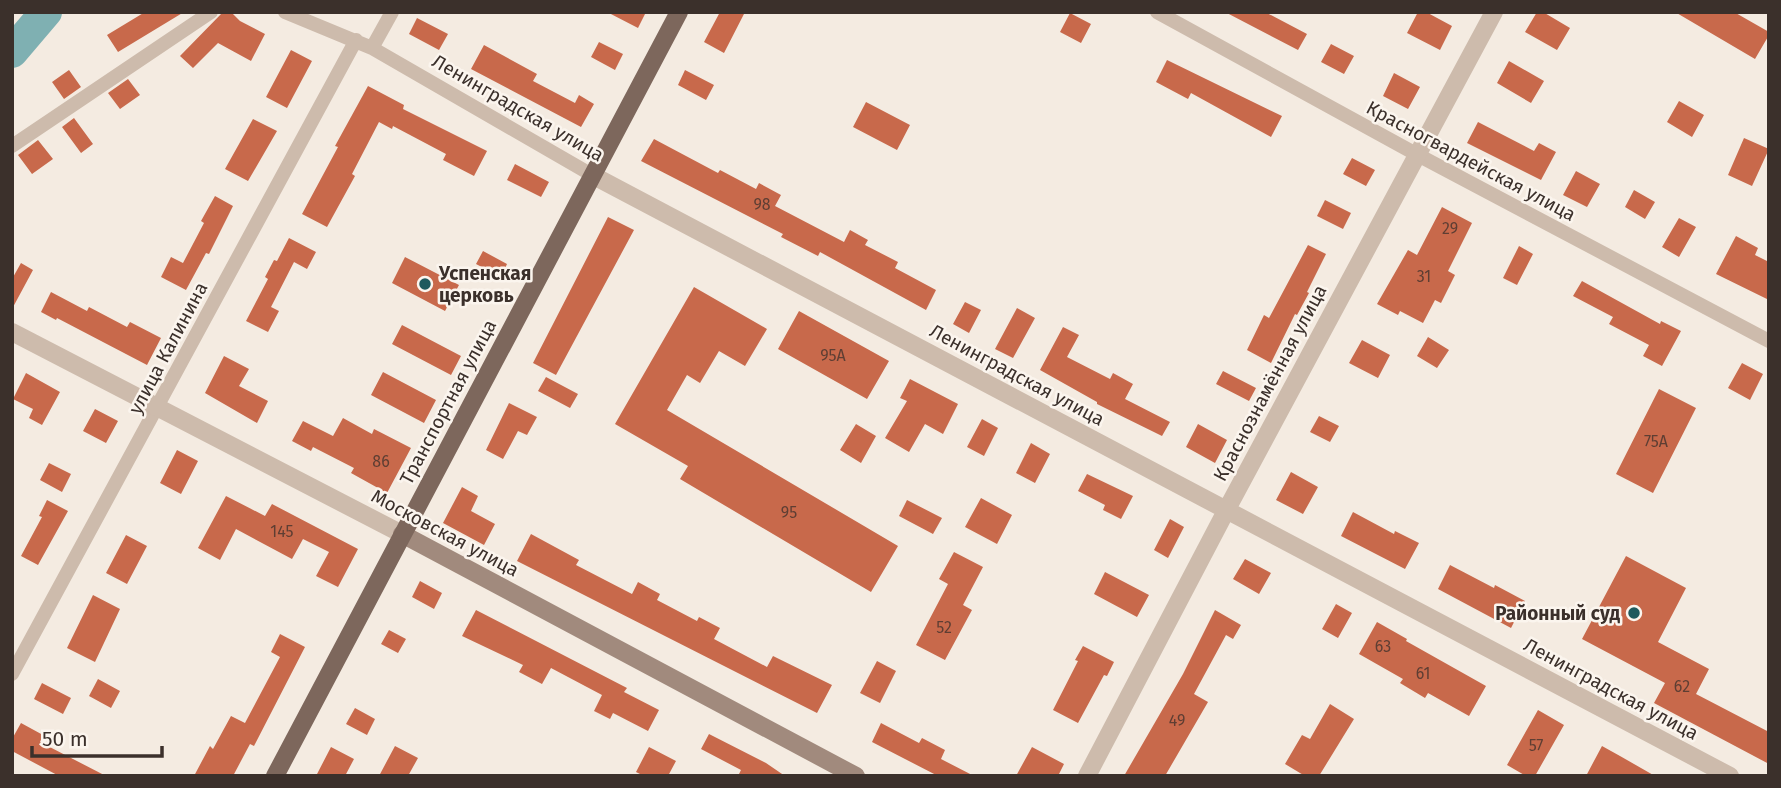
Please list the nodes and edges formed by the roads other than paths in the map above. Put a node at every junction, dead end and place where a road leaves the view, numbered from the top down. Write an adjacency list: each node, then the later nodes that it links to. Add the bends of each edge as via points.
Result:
1 (212, 12): 9 (street)
2 (285, 12): 7 (street, Ленинградская улица)
3 (392, 12): 8 (street)
4 (679, 12): 11 (main road, Транспортная улица)
5 (1157, 12): 10 (street, Красногвардейская улица)
6 (1494, 12): 10 (street, Краснознамённая улица)
7 (356, 40): 8 (street, Ленинградская улица); 14 (street, улица Калинина)
8 (372, 48): 11 (street, Ленинградская улица)
9 (12, 146)
10 (1416, 154): 13 (street, Красногвардейская улица); 15 (street, Краснознамённая улица)
11 (592, 175): 15 (street, Ленинградская улица); 16 (main road, Транспортная улица)
12 (12, 332): 14 (street, Московская улица)
13 (1769, 341)
14 (158, 407): 16 (street, Московская улица); 17 (street, улица Калинина)
15 (1227, 509): 20 (street, Краснознамённая улица); 21 (street, Ленинградская улица)
16 (402, 534): 18 (main road, Транспортная улица); 19 (main road, Московская улица)
17 (12, 674)
18 (275, 776)
19 (856, 776)
20 (1087, 776)
21 (1730, 776)

